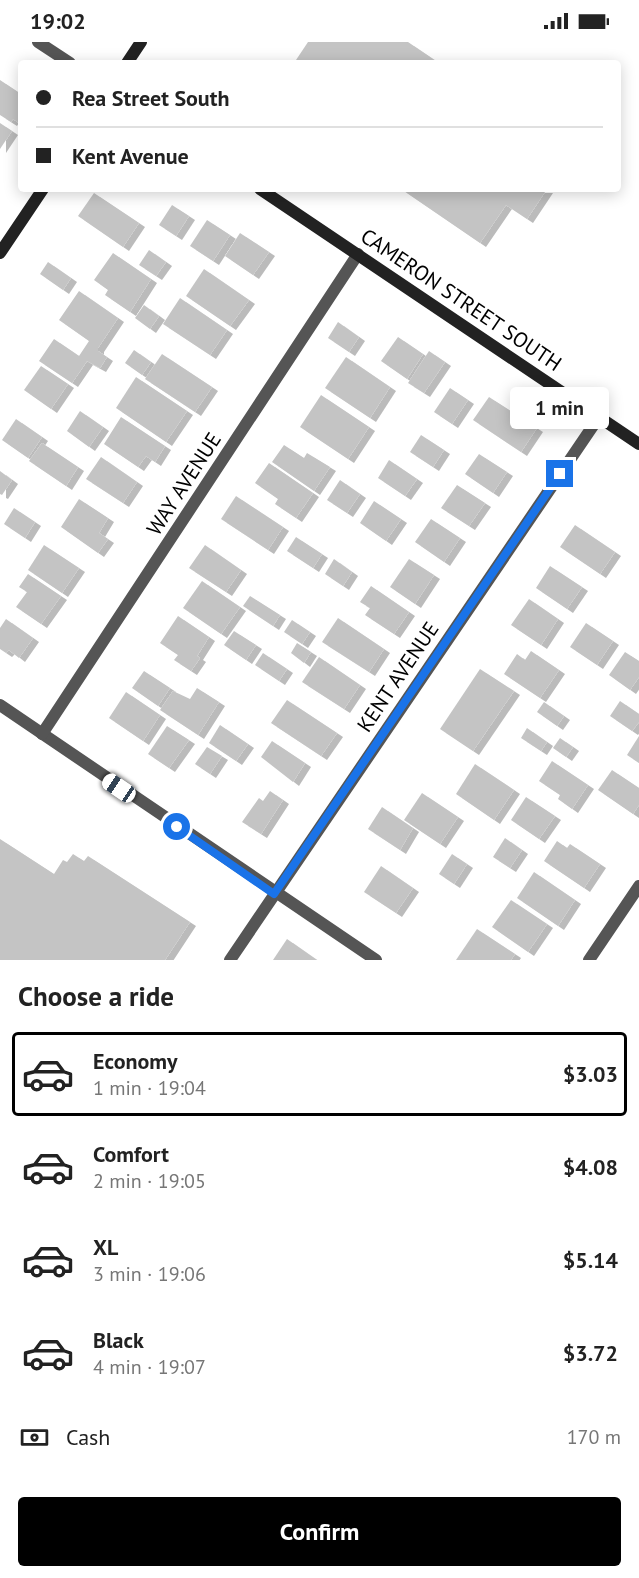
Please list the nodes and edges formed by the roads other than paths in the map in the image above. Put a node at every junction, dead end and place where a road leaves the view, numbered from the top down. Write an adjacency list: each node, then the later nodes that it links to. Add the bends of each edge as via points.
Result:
1 (38, 42): 3 (street)
2 (141, 42): 4 (street)
3 (65, 60)
4 (129, 60)
5 (41, 192): 7 (street)
6 (265, 192): 8 (street, CAMERON STREET SOUTH)
7 (0, 253)
8 (358, 254): 9 (street, CAMERON STREET SOUTH); 12 (street, WAY AVENUE)
9 (599, 417): 10 (street, CAMERON STREET SOUTH); 14 (street, KENT AVENUE)
10 (639, 444)
11 (0, 705): 12 (street)
12 (42, 734): 14 (street)
13 (639, 886): 17 (street)
14 (274, 894): 15 (street, KENT AVENUE); 16 (street)
15 (230, 960)
16 (376, 960)
17 (589, 960)

